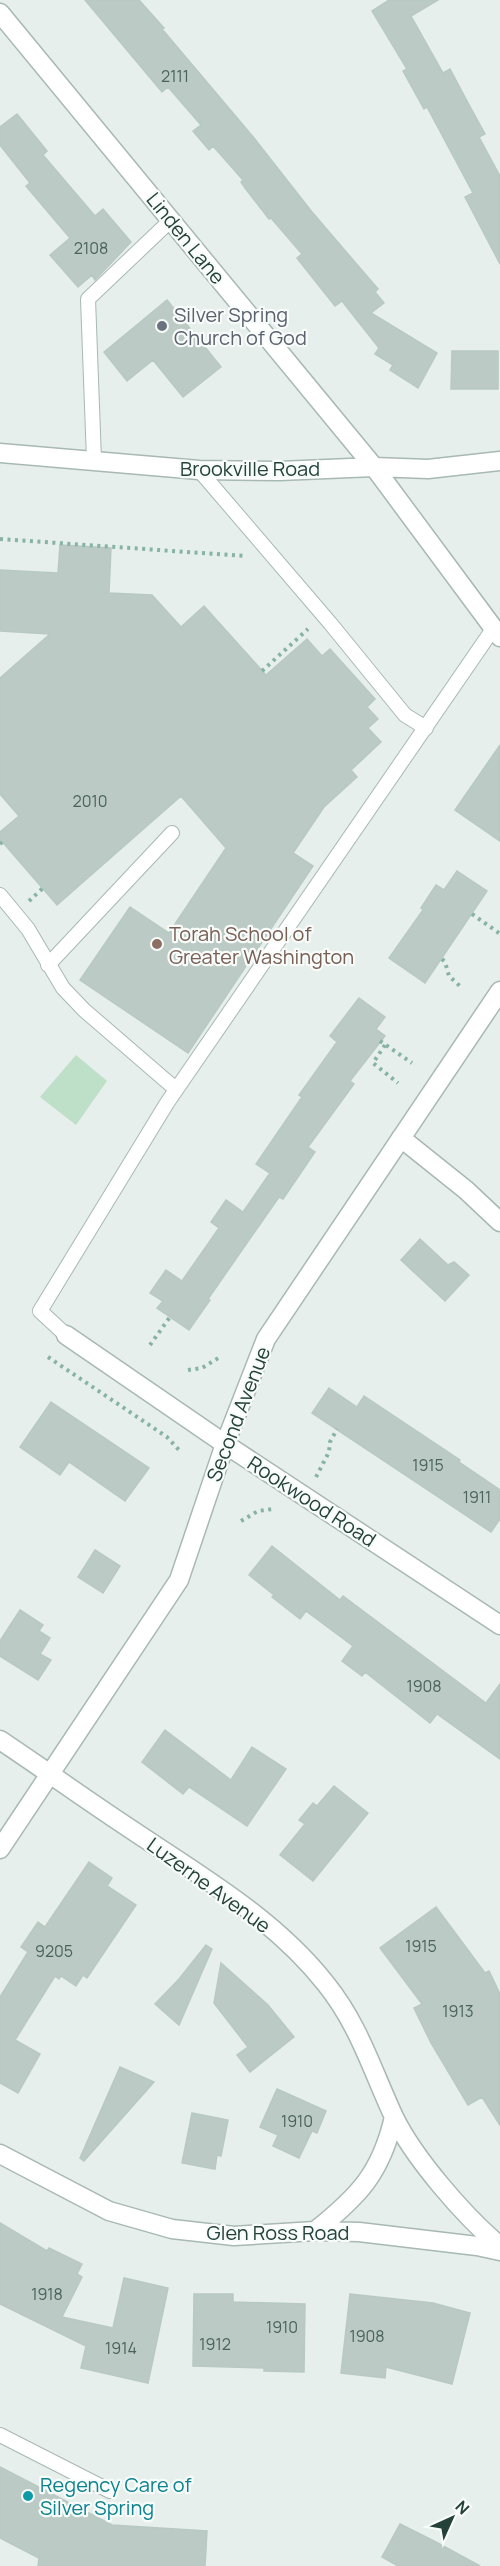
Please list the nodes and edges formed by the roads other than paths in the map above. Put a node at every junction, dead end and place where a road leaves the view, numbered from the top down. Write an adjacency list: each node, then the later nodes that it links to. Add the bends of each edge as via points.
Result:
1 (0, 13): 2 (street, Linden Lane)
2 (171, 220): 4 (lane, via 88,299); 6 (street, Linden Lane)
3 (0, 453): 4 (street, Brookville Road)
4 (94, 460): 7 (street, Brookville Road)
5 (500, 461): 6 (street, Brookville Road, via 428,469)
6 (374, 467): 7 (street, Brookville Road); 8 (street, Linden Lane)
7 (199, 470): 9 (lane, via 405,715)
8 (496, 633): 9 (lane)
9 (426, 728): 14 (lane)
10 (172, 833): 12 (lane)
11 (0, 895): 12 (lane, via 28,929)
12 (48, 965): 14 (lane, via 84,1010)
13 (500, 991): 15 (street, Second Avenue)
14 (178, 1087): 17 (lane, via 40,1311)
15 (401, 1138): 16 (street); 18 (street, Second Avenue, via 266,1339)
16 (500, 1222)
17 (66, 1335): 18 (street, Rookwood Road)
18 (225, 1444): 19 (street, Rookwood Road); 21 (street, Second Avenue, via 179,1580)
19 (500, 1625)
20 (0, 1740): 21 (street, Luzerne Avenue)
21 (49, 1775): 22 (street, Second Avenue); 23 (street, Luzerne Avenue, via 230,1895 306,1959 350,2019)
22 (0, 1849)
23 (394, 2117): 25 (street, via 387,2147 373,2172 340,2211); 26 (street, Luzerne Avenue, via 455,2201)
24 (0, 2154): 25 (street, Glen Ross Road, via 109,2211 172,2229 234,2236)
25 (315, 2231): 27 (street, Glen Ross Road, via 408,2237)
26 (500, 2246)
27 (500, 2251)
28 (0, 2435): 29 (lane)
29 (110, 2491)

